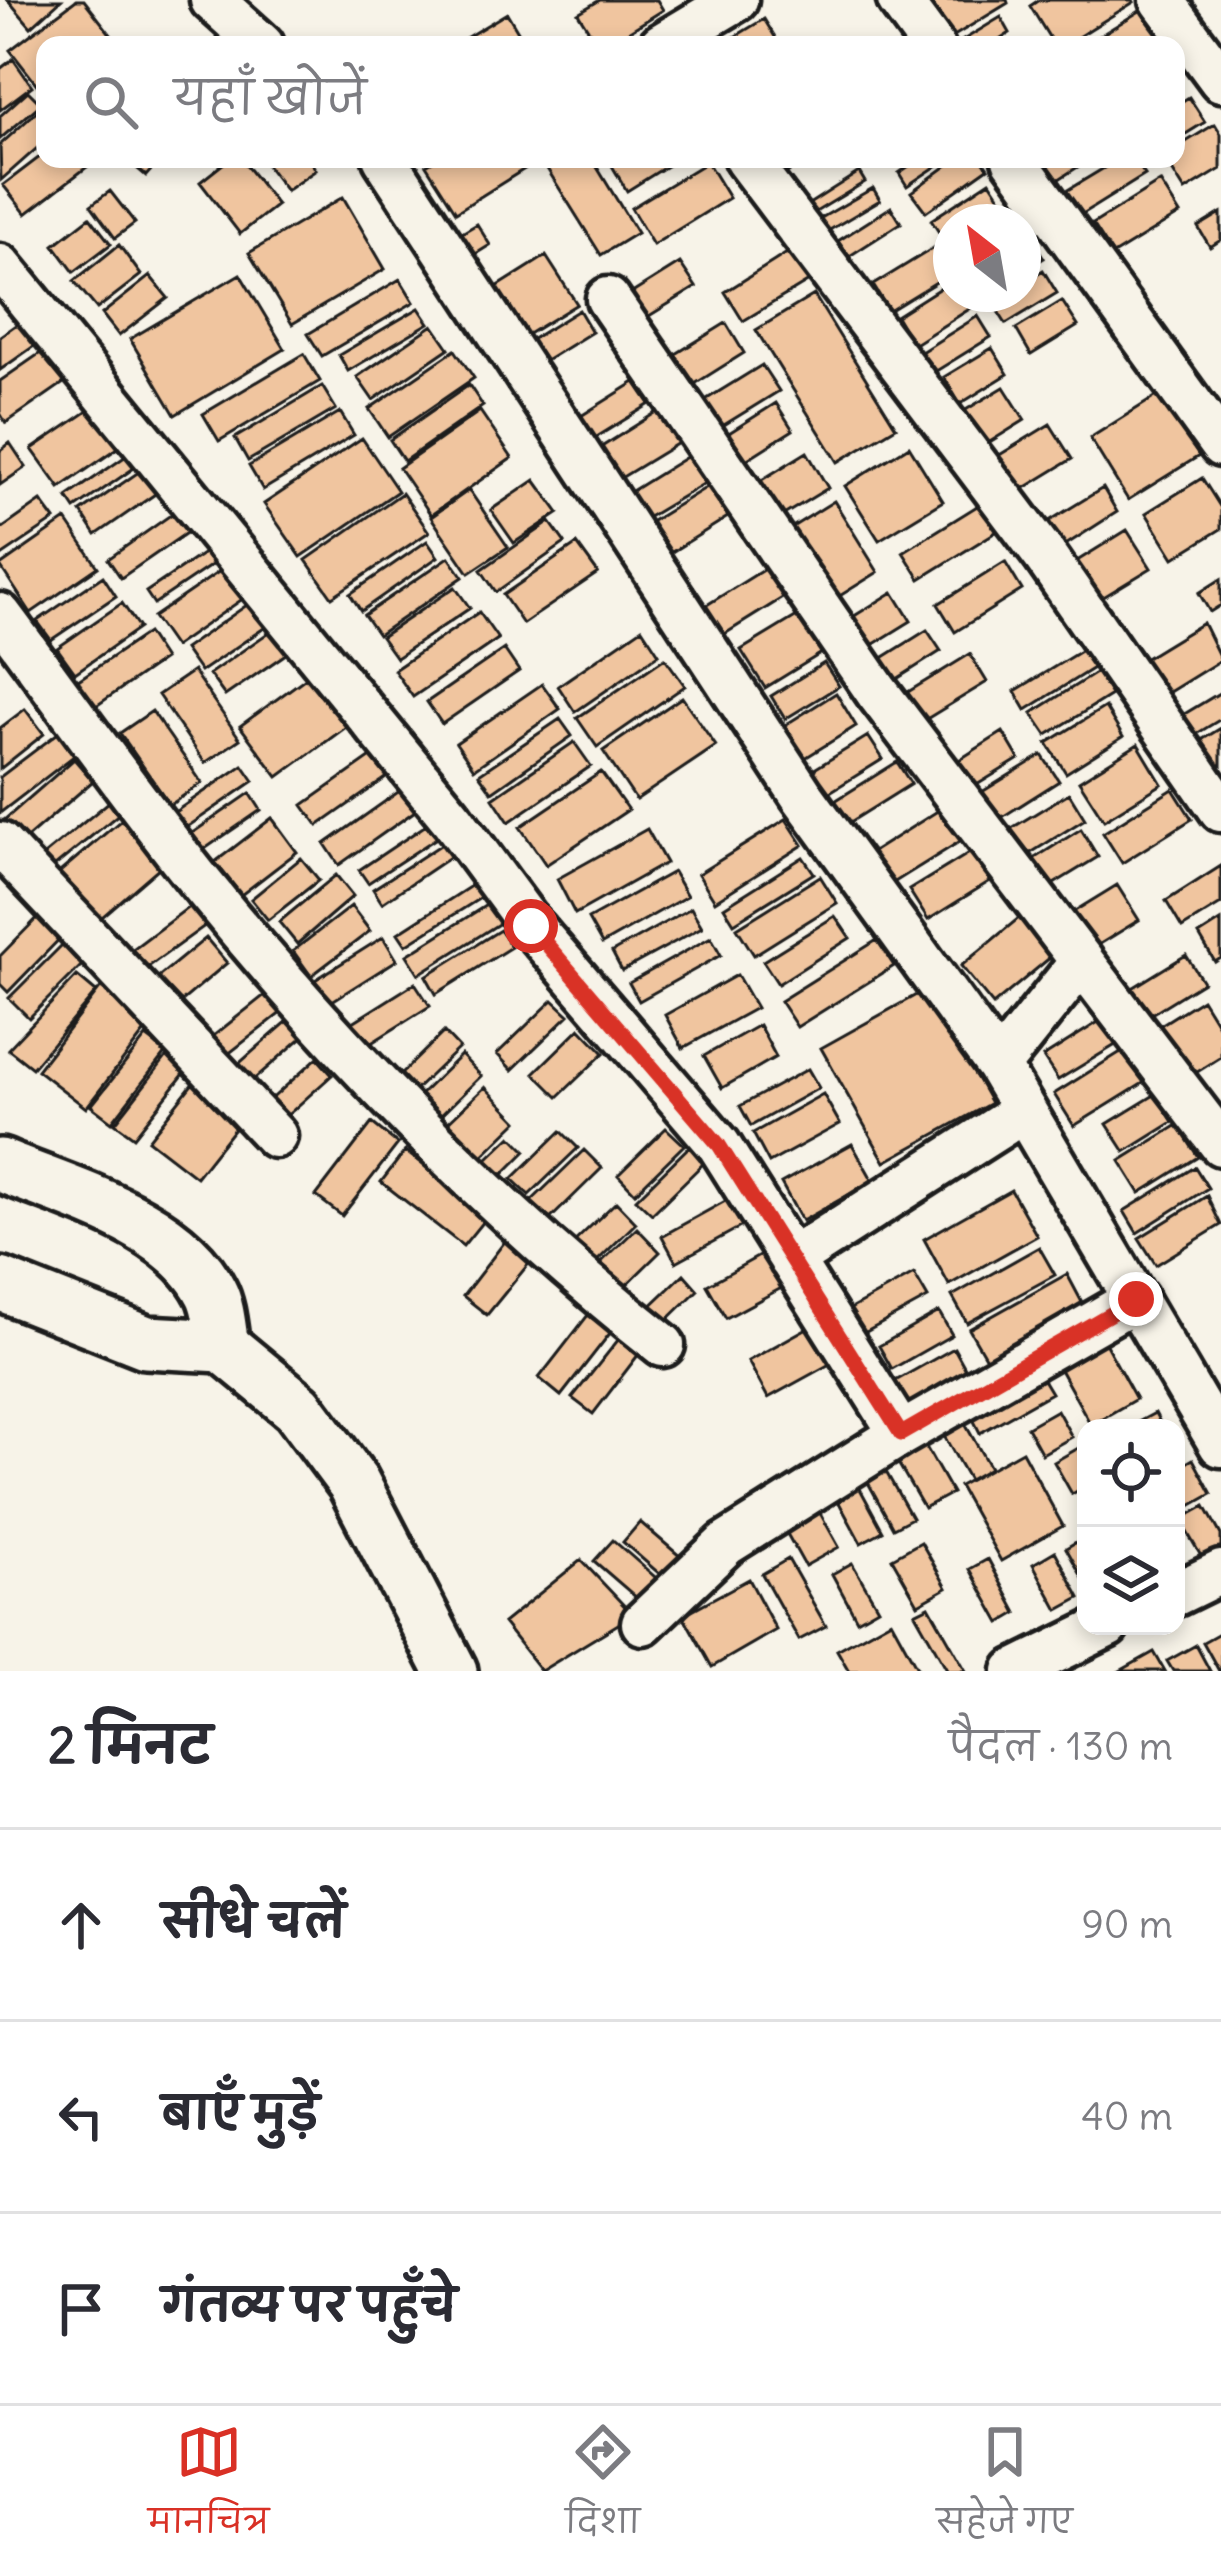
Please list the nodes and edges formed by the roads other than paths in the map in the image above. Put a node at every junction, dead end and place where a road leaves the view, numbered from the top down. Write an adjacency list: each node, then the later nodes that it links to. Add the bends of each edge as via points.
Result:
1 (214, 0): 5 (street)
2 (736, 0): 6 (street)
3 (899, 0): 7 (street)
4 (1162, 0): 8 (street)
5 (252, 36)
6 (676, 36)
7 (925, 36)
8 (1221, 80)
9 (392, 168): 19 (street, via 801,794)
10 (753, 168): 16 (street, via 1045,556)
11 (1021, 168): 14 (street)
12 (0, 266): 24 (street, via 531,926 719,1145)
13 (608, 298): 18 (street, via 877,692)
14 (1221, 445)
15 (0, 615): 27 (street, via 196,877 361,1069 496,1204)
16 (1221, 810)
17 (1, 846): 21 (street)
18 (1082, 961): 19 (street); 22 (street)
19 (998, 1066): 20 (street)
20 (1024, 1111): 24 (street); 26 (street)
21 (275, 1136)
22 (1221, 1144)
23 (0, 1165): 28 (street, via 154,1230 190,1260 213,1295)
24 (791, 1260): 29 (street)
25 (0, 1284): 28 (street, via 146,1342)
26 (1136, 1299): 29 (street); 30 (street)
27 (663, 1345)
28 (224, 1346): 35 (street, via 298,1408 353,1482)
29 (901, 1434): 33 (street, via 726,1544)
30 (1221, 1445)
31 (1221, 1572): 32 (street)
32 (1185, 1590)
33 (643, 1623)
34 (1089, 1635): 36 (street)
35 (451, 1671)
36 (1015, 1671)

